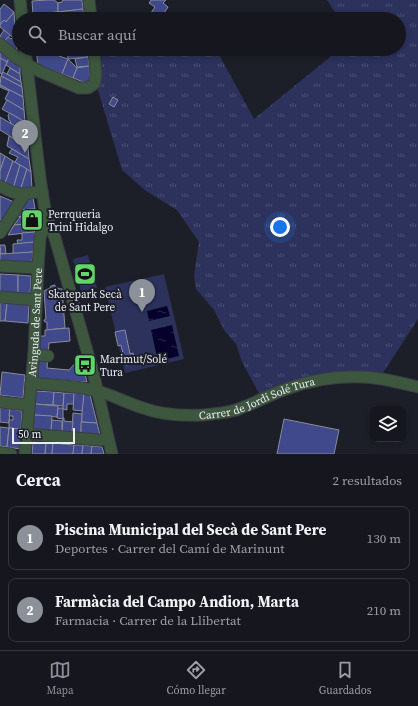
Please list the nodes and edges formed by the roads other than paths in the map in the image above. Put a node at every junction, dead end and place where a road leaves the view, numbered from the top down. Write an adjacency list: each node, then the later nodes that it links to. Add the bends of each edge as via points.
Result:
1 (89, 0): 4 (street)
2 (17, 1): 3 (street)
3 (20, 12)
4 (90, 12)
5 (0, 44): 6 (street)
6 (12, 54)
7 (14, 56): 10 (street)
8 (26, 56): 10 (street, Avinguda de Sant Pere)
9 (95, 56): 10 (street, via 96,76 94,84 88,88 79,88)
10 (27, 64): 12 (street, Avinguda de Sant Pere)
11 (0, 186): 13 (street)
12 (42, 191): 13 (street); 14 (street, Avinguda de Sant Pere)
13 (24, 195): 15 (street)
14 (46, 216): 17 (street, Avinguda de Sant Pere, via 40,238); 24 (street, via 56,238 81,349)
15 (0, 233)
16 (0, 266): 17 (street)
17 (38, 268): 19 (street, Avinguda de Sant Pere)
18 (0, 297): 19 (street)
19 (36, 300): 20 (street, Avinguda de Sant Pere)
20 (34, 354): 21 (street); 22 (street, Avinguda de Sant Pere)
21 (48, 356)
22 (31, 383): 24 (street, Carrer de Jordi Solé Tura); 26 (street, Avinguda de Sant Pere)
23 (418, 387): 24 (street, Carrer de Jordi Solé Tura, via 382,379 320,379 287,388 234,410 192,416 149,410)
24 (98, 391): 28 (street)
25 (0, 402): 26 (street)
26 (29, 405): 27 (street, Avinguda de Sant Pere)
27 (27, 434): 28 (street); 31 (street, Avinguda de Sant Pere)
28 (108, 439): 32 (street)
29 (0, 452): 30 (street)
30 (11, 454)
31 (25, 454)
32 (112, 454)

